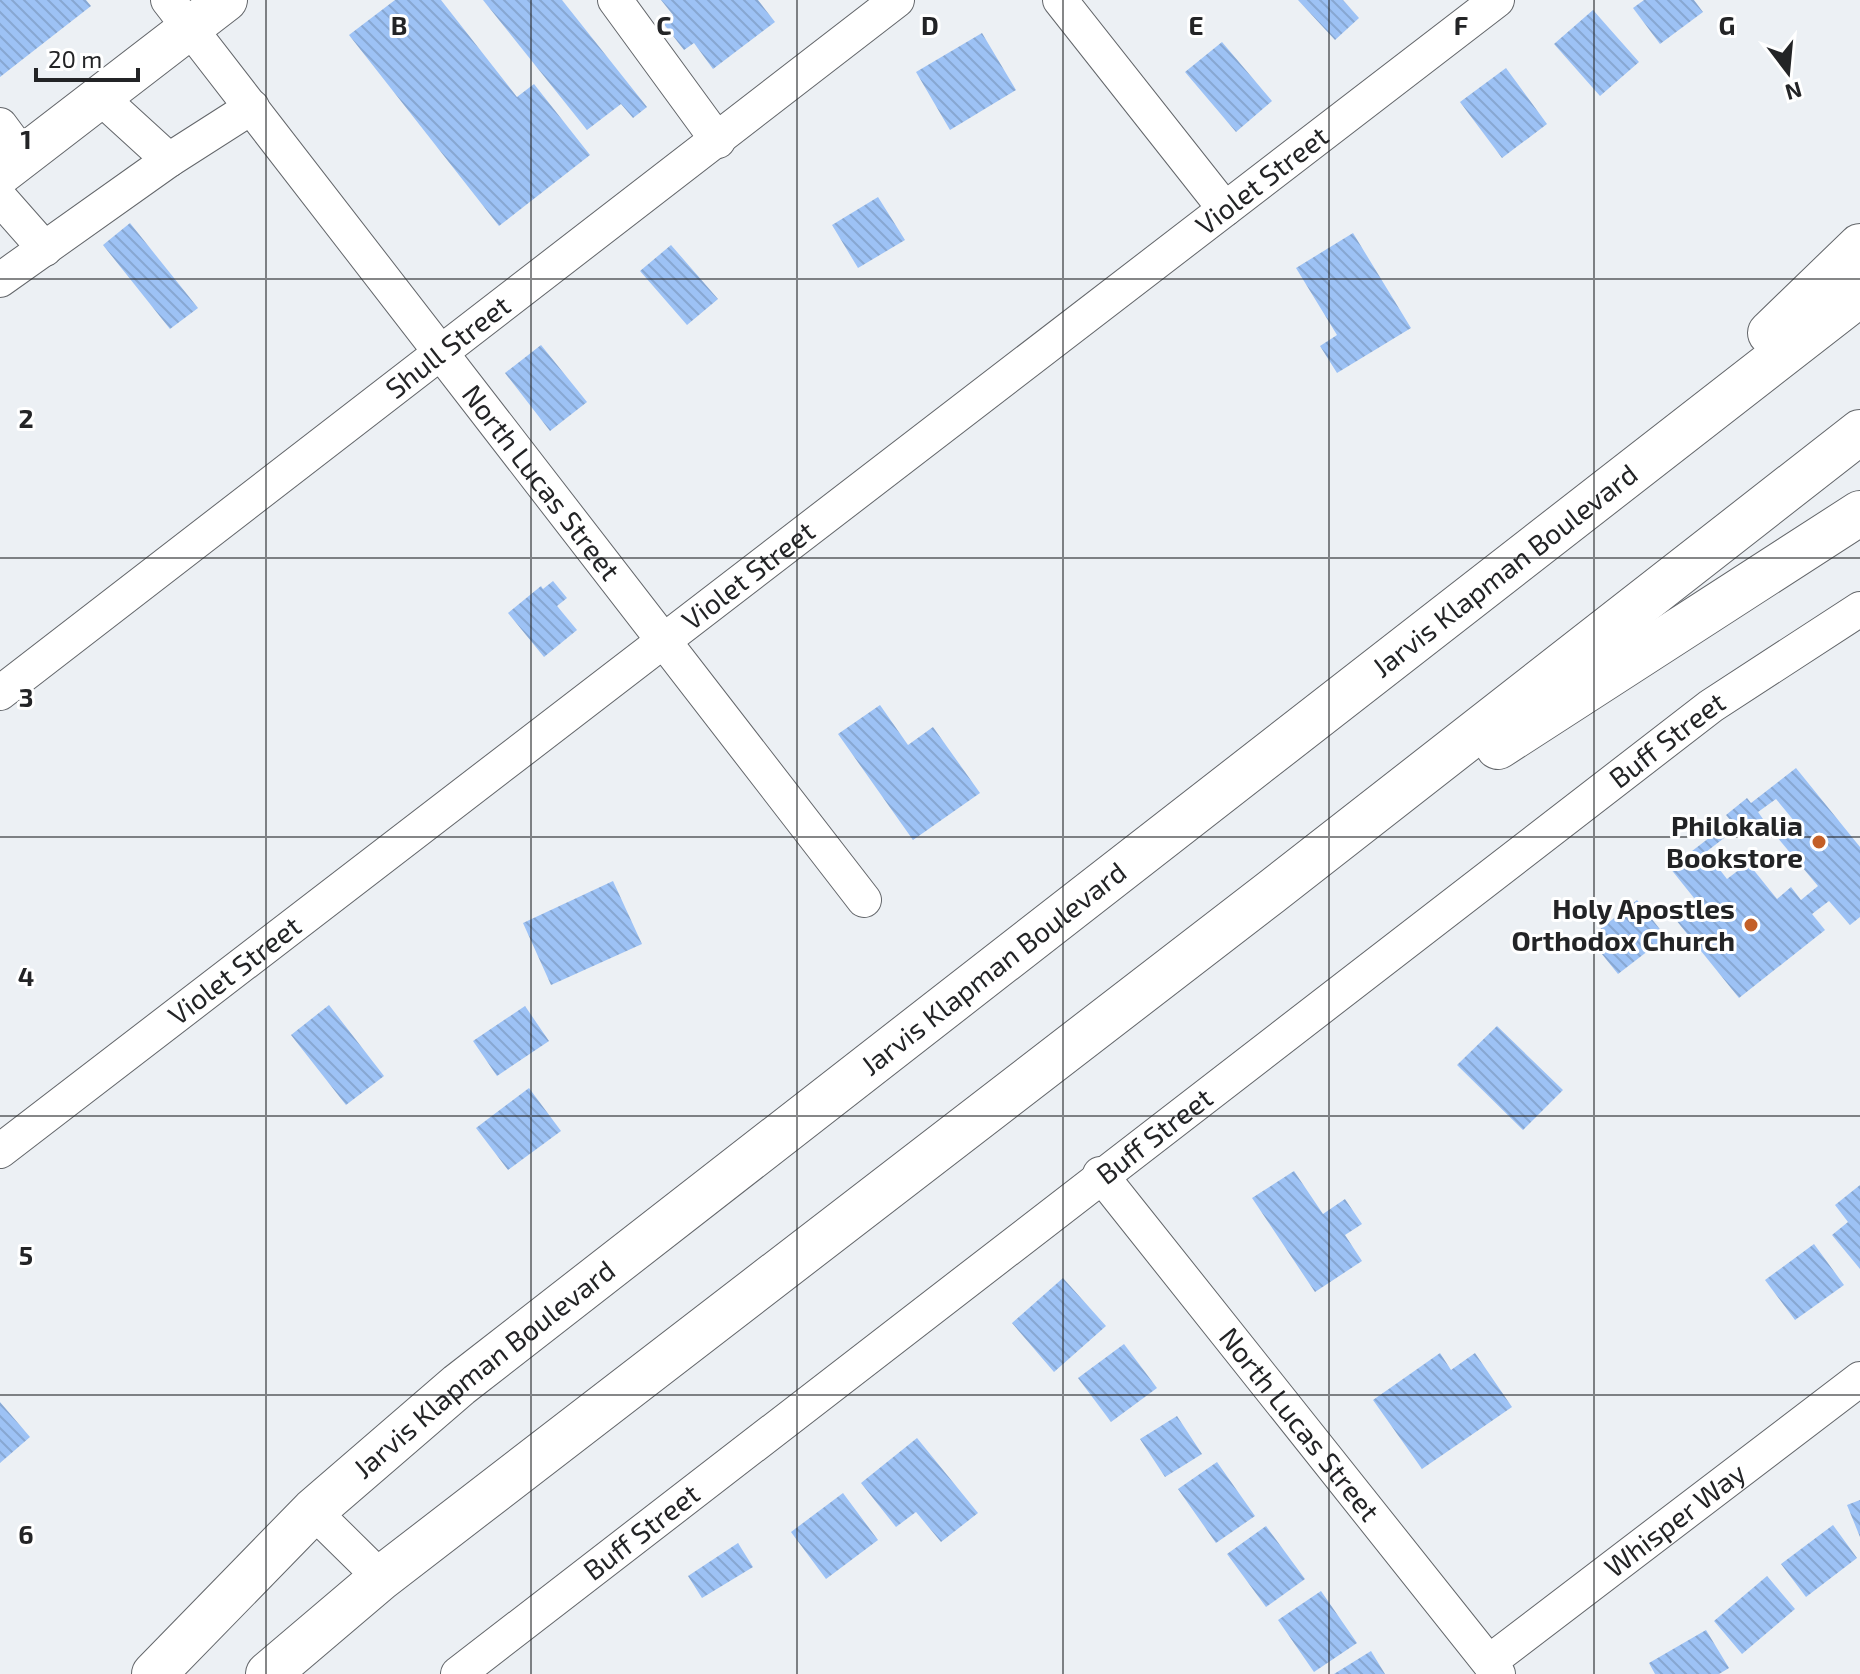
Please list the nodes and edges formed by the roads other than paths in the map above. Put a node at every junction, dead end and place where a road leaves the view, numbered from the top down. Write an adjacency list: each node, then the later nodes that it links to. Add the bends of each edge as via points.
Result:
1 (226, 0): 6 (main road)
2 (615, 0): 9 (street)
3 (897, 0): 9 (street, Shull Street)
4 (1060, 0): 13 (street)
5 (1497, 0): 13 (street, Violet Street)
6 (179, 14): 7 (main road); 8 (street, North Lucas Street)
7 (100, 97): 10 (main road); 11 (street)
8 (252, 107): 11 (street); 18 (street, North Lucas Street)
9 (718, 141): 18 (street, Shull Street)
10 (8, 152)
11 (169, 160): 15 (street)
12 (0, 198): 15 (street)
13 (1225, 209): 23 (street, Violet Street)
14 (1860, 246): 20 (highway)
15 (45, 249): 16 (street)
16 (0, 280)
17 (1860, 294): 20 (highway, Jarvis Klapman Boulevard)
18 (444, 353): 23 (street, North Lucas Street); 24 (street, Shull Street)
19 (1860, 432): 25 (highway)
20 (1616, 484): 30 (highway, Jarvis Klapman Boulevard, via 459,1385)
21 (1860, 513): 25 (highway)
22 (1860, 609): 28 (street, Buff Street, via 1711,706)
23 (664, 641): 26 (street, North Lucas Street); 27 (street, Violet Street)
24 (0, 693)
25 (1270, 893): 31 (highway)
26 (864, 900)
27 (6, 1136)
28 (1100, 1174): 32 (street, North Lucas Street); 35 (street, Buff Street)
29 (1860, 1379): 32 (street, Whisper Way)
30 (313, 1511): 31 (street); 33 (highway, Jarvis Klapman Boulevard)
31 (381, 1578): 34 (highway)
32 (1493, 1668)
33 (154, 1674)
34 (268, 1674)
35 (458, 1674)

